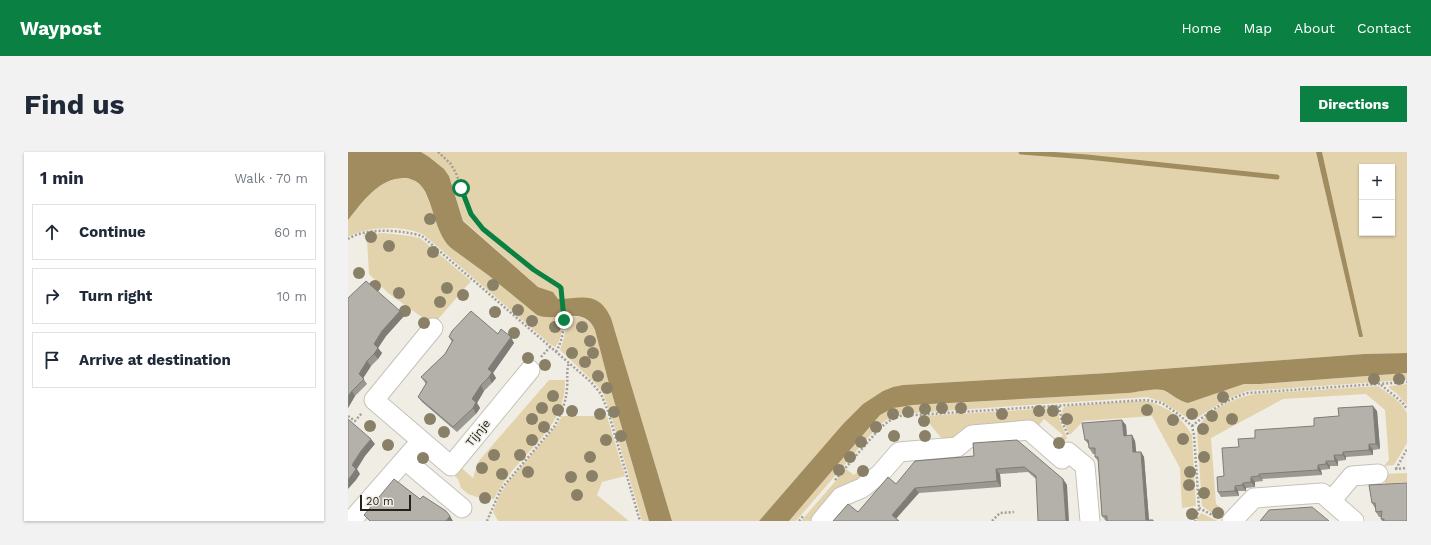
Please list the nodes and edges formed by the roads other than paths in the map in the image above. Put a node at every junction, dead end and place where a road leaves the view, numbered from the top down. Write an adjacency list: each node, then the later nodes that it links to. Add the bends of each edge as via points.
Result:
1 (433, 328): 3 (street, Tijnje, via 374,400)
2 (530, 370): 3 (street, Tijnje, via 451,466)
3 (421, 441): 4 (street)
4 (405, 460): 7 (street); 9 (street)
5 (1378, 474): 6 (street, via 1352,476)
6 (1331, 501): 8 (street, via 1322,493 1254,498); 12 (street)
7 (462, 508)
8 (1226, 520)
9 (352, 521)
10 (821, 521): 11 (street, via 841,497 862,488 874,479 898,452 957,447 972,435 1029,430 1062,459 1068,452 1085,466)
11 (1090, 521)
12 (1354, 521)

